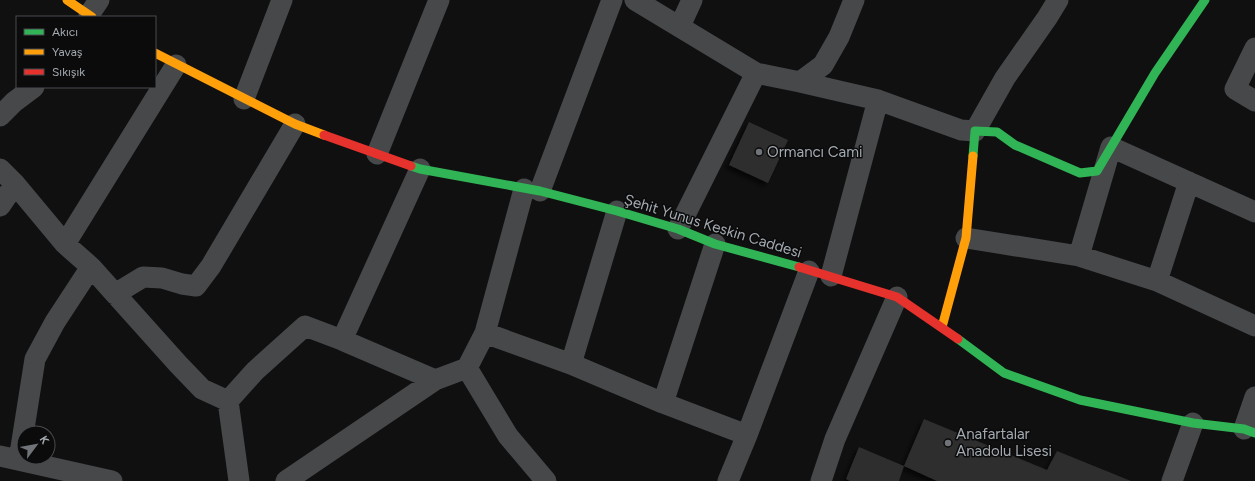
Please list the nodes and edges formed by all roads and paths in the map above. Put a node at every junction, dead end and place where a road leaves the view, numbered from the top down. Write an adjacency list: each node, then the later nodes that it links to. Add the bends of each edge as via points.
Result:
1 (67, 0): 10 (street)
2 (282, 0): 18 (street)
3 (439, 0): 25 (street)
4 (612, 0): 30 (street)
5 (635, 0): 11 (street)
6 (692, 0): 11 (street)
7 (854, 0): 16 (street, via 839,37 823,65)
8 (1058, 0): 23 (street, via 1005,78)
9 (1198, 3): 24 (street)
10 (94, 11)
11 (680, 26): 15 (street)
12 (1255, 48): 20 (street, via 1235,90)
13 (156, 54): 14 (street, Şehit Yunus Keskin Caddesi)
14 (176, 65): 18 (street, Şehit Yunus Keskin Caddesi); 36 (street)
15 (756, 73): 16 (street); 34 (street)
16 (800, 82): 19 (street)
17 (33, 88): 21 (street)
18 (244, 99): 22 (street, Şehit Yunus Keskin Caddesi)
19 (878, 100): 23 (street, via 961,130); 41 (street)
20 (1255, 101)
21 (0, 116)
22 (295, 124): 25 (street, Şehit Yunus Keskin Caddesi); 43 (street, via 211,266 196,286 162,278 143,277)
23 (975, 131): 24 (street, via 997,132 1015,145 1080,173 1097,170); 35 (street)
24 (1111, 147): 28 (street); 38 (street)
25 (377, 154): 27 (street, Şehit Yunus Keskin Caddesi)
26 (0, 169): 29 (street)
27 (420, 169): 30 (street, Şehit Yunus Keskin Caddesi); 48 (street)
28 (1189, 182): 33 (street); 42 (street)
29 (15, 184): 31 (street); 36 (street)
30 (532, 190): 32 (street, Şehit Yunus Keskin Caddesi); 47 (street)
31 (0, 206)
32 (617, 211): 34 (street, Şehit Yunus Keskin Caddesi); 49 (street)
33 (1255, 212)
34 (678, 229): 37 (street, Şehit Yunus Keskin Caddesi)
35 (966, 238): 38 (street); 46 (street)
36 (66, 244): 39 (street)
37 (715, 244): 40 (street, Şehit Yunus Keskin Caddesi); 54 (street)
38 (1079, 256): 42 (street)
39 (92, 267): 43 (street); 58 (street, via 55,322 35,358)
40 (809, 271): 41 (street, Şehit Yunus Keskin Caddesi); 57 (street)
41 (831, 276): 44 (street, Şehit Yunus Keskin Caddesi)
42 (1157, 281): 45 (street)
43 (116, 294): 53 (street, via 202,389)
44 (897, 297): 46 (street, Şehit Yunus Keskin Caddesi); 64 (street, via 835,439)
45 (1255, 326)
46 (942, 327): 55 (street, Şehit Yunus Keskin Caddesi, via 1004,373 1080,400)
47 (485, 333): 49 (street); 50 (street)
48 (342, 340): 51 (street); 53 (street, via 305,326)
49 (571, 364): 54 (street)
50 (467, 368): 51 (street); 62 (street, via 508,436)
51 (435, 380): 61 (street)
52 (1255, 397): 56 (street)
53 (228, 401): 60 (street)
54 (663, 403): 57 (street)
55 (1193, 423): 56 (street, Şehit Yunus Keskin Caddesi); 65 (street)
56 (1250, 431)
57 (747, 435): 63 (street)
58 (9, 458): 59 (street)
59 (112, 481)
60 (239, 481)
61 (286, 481)
62 (546, 481)
63 (728, 481)
64 (821, 481)
65 (1172, 481)

